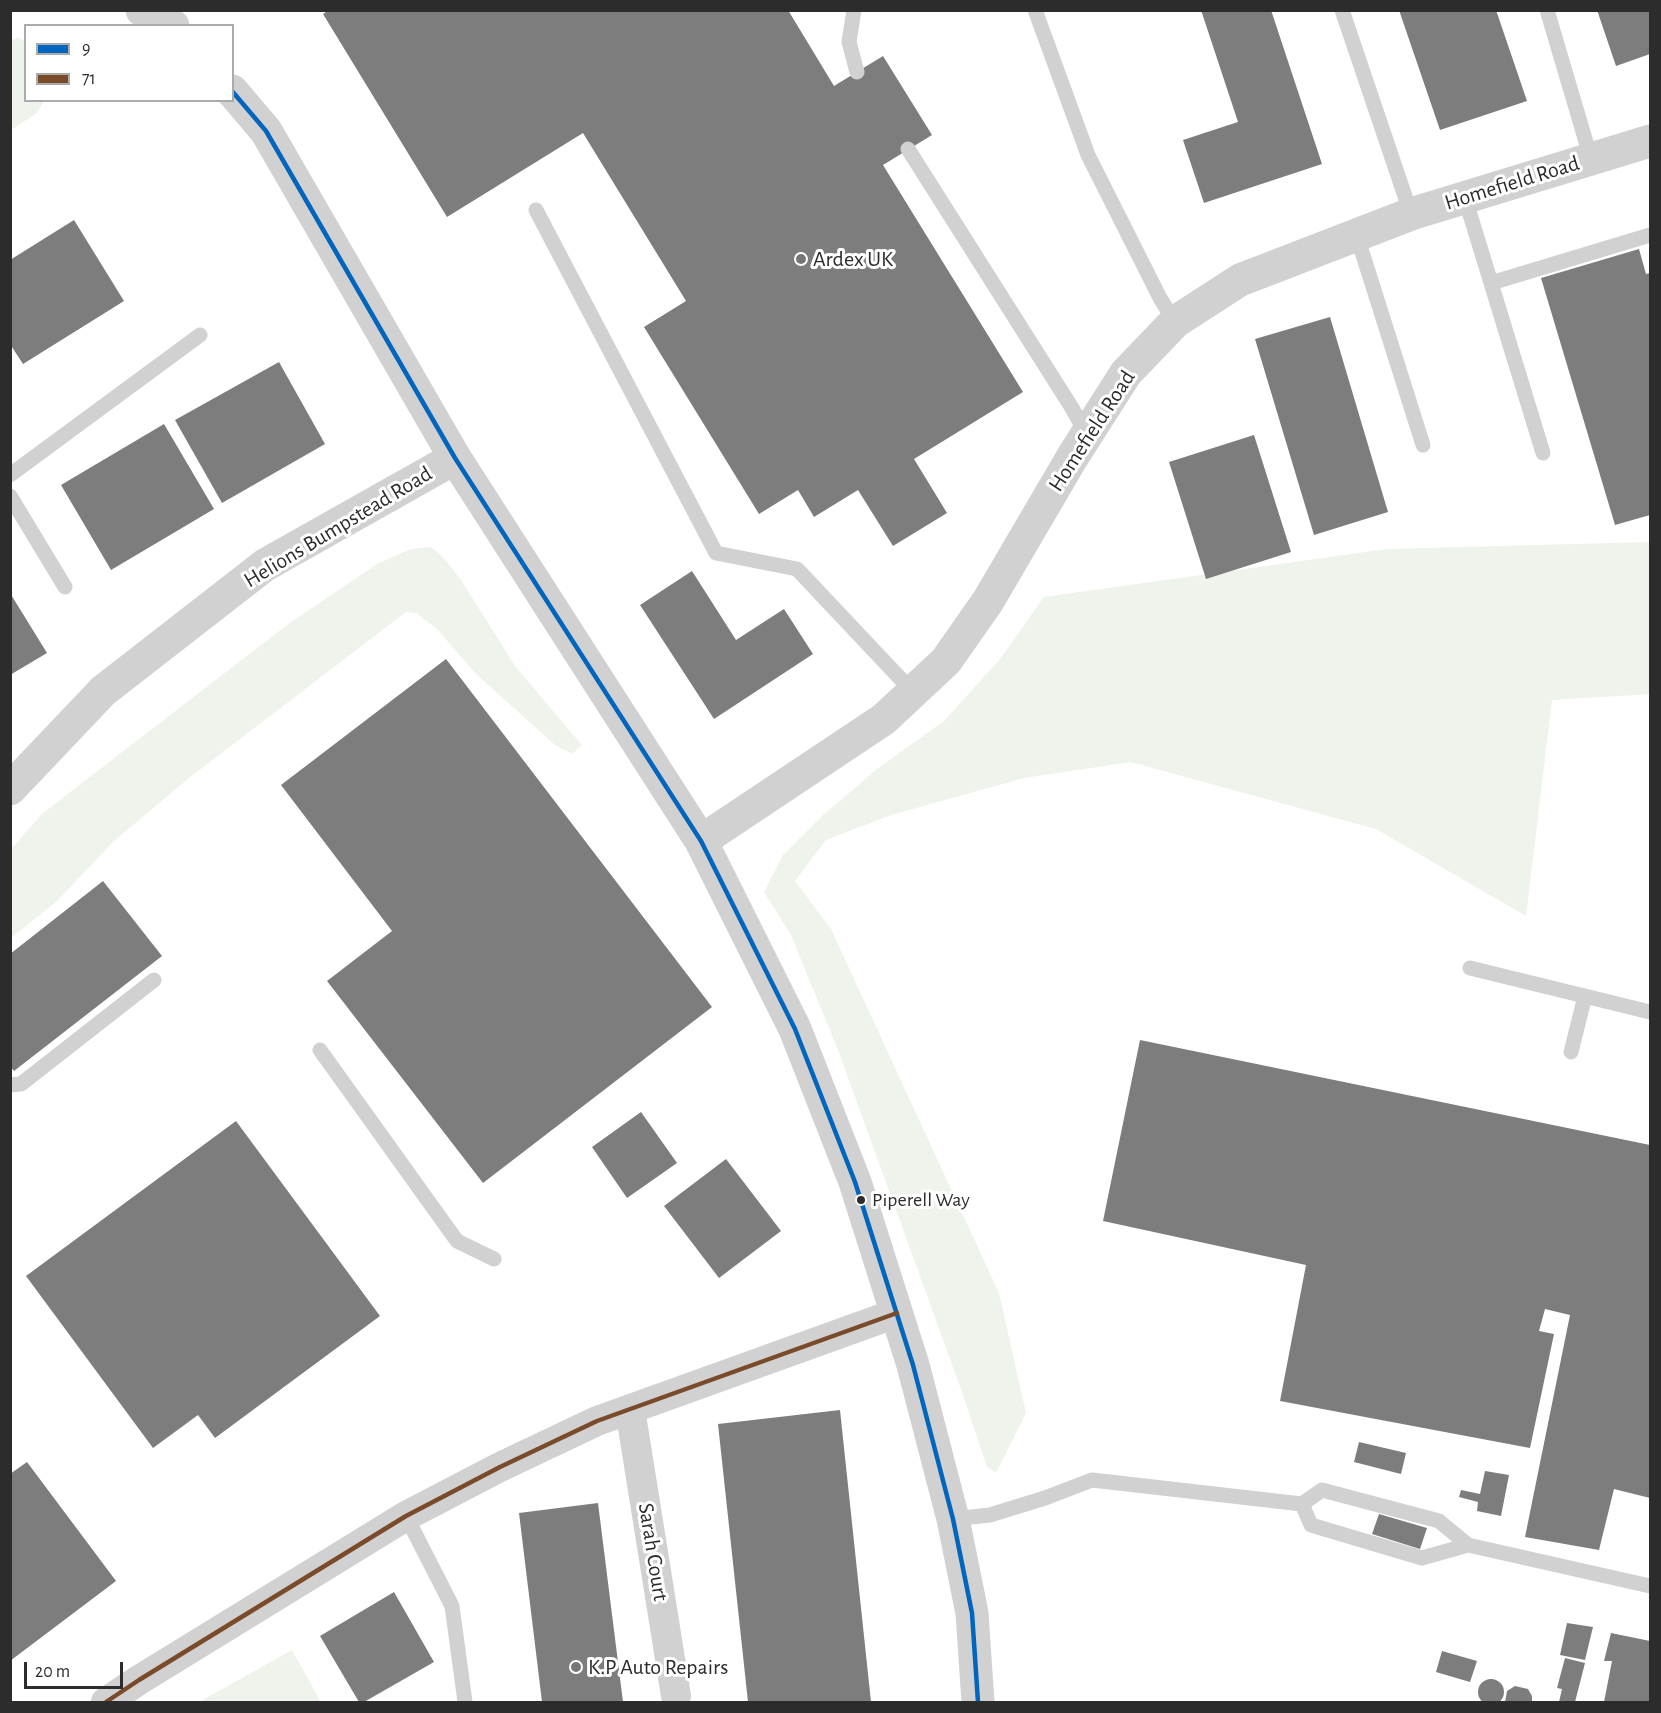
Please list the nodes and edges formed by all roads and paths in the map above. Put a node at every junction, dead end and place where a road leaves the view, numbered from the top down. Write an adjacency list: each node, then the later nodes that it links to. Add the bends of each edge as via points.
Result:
1 (142, 10): 7 (street)
2 (165, 10): 8 (street)
3 (854, 10): 9 (lane, via 849,42)
4 (1035, 10): 20 (lane, via 1088,154)
5 (1342, 10): 16 (lane)
6 (1547, 10): 13 (lane)
7 (171, 24)
8 (174, 24)
9 (857, 72)
10 (234, 93): 25 (street, Helions Bumpstead Road, via 266,131)
11 (1650, 141): 13 (street, Homefield Road)
12 (908, 149): 22 (lane)
13 (1591, 159): 14 (street, Homefield Road)
14 (1465, 198): 16 (street, Homefield Road); 19 (lane)
15 (536, 210): 29 (lane, via 716,553 797,569)
16 (1411, 214): 18 (street, Homefield Road)
17 (1650, 235): 19 (lane)
18 (1357, 236): 20 (street, Homefield Road, via 1240,280); 23 (lane)
19 (1491, 283): 24 (lane)
20 (1175, 322): 22 (street, Homefield Road, via 1126,373)
21 (200, 335): 26 (lane)
22 (1087, 435): 29 (street, Homefield Road, via 988,600 946,661)
23 (1423, 445)
24 (1543, 453)
25 (455, 458): 30 (street, Helions Bumpstead Road, via 265,565 103,691); 31 (street)
26 (10, 475)
27 (10, 496): 28 (lane)
28 (64, 587)
29 (913, 692): 31 (street, Homefield Road, via 884,719)
30 (10, 789)
31 (701, 841): 40 (street, via 795,1029 855,1182)
32 (1470, 968): 34 (lane)
33 (154, 980): 38 (lane, via 21,1084)
34 (1585, 996): 35 (lane); 37 (lane)
35 (1650, 1012)
36 (320, 1050): 39 (lane, via 457,1241)
37 (1571, 1052)
38 (10, 1085)
39 (494, 1259)
40 (897, 1313): 41 (street); 44 (street)
41 (630, 1409): 43 (street, via 532,1451); 47 (street, Sarah Court)
42 (1302, 1504): 44 (lane, via 1092,1480 990,1515); 45 (lane, via 1322,1490 1439,1521); 45 (lane, via 1311,1525 1422,1558)
43 (406, 1516): 48 (street); 49 (lane, via 452,1606)
44 (953, 1520): 50 (street, via 972,1613)
45 (1468, 1545): 46 (lane)
46 (1650, 1586)
47 (676, 1696)
48 (106, 1702)
49 (465, 1702)
50 (978, 1702)

